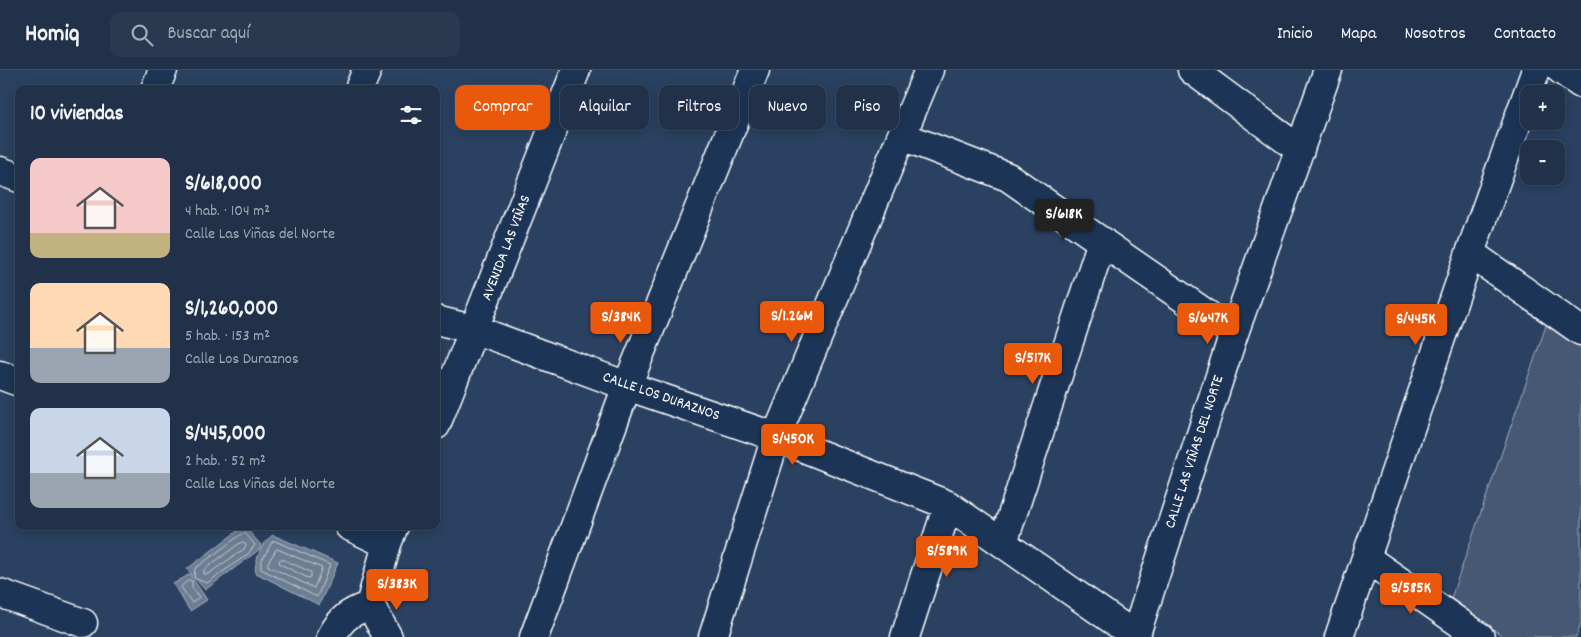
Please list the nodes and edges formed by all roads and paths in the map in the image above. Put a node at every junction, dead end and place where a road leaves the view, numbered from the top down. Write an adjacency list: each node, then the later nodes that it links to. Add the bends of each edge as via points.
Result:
1 (162, 70): 11 (street)
2 (367, 70): 12 (street)
3 (576, 70): 20 (street, AVENIDA LAS VIÑAS)
4 (755, 70): 25 (street)
5 (929, 70): 13 (street)
6 (1192, 70): 14 (street)
7 (1328, 70): 14 (street, CALLE LAS VIÑAS DEL NORTE)
8 (1536, 70): 18 (street)
9 (1561, 70): 10 (street)
10 (1581, 84)
11 (156, 85)
12 (361, 85)
13 (902, 136): 17 (street, via 1008,177); 27 (street)
14 (1300, 150): 22 (street, CALLE LAS VIÑAS DEL NORTE)
15 (0, 171): 16 (street)
16 (15, 177)
17 (1102, 241): 22 (street); 31 (street)
18 (1470, 253): 21 (street); 32 (street)
19 (440, 321): 20 (street, CALLE LOS DURAZNOS)
20 (476, 330): 25 (street, CALLE LOS DURAZNOS); 26 (street, AVENIDA LAS VIÑAS)
21 (1581, 331)
22 (1234, 333): 41 (street, CALLE LAS VIÑAS DEL NORTE)
23 (0, 375): 24 (street)
24 (15, 381)
25 (627, 386): 27 (street, CALLE LOS DURAZNOS); 38 (street)
26 (440, 416)
27 (776, 437): 28 (street, CALLE LOS DURAZNOS); 39 (street)
28 (948, 505): 31 (street, CALLE LOS DURAZNOS); 40 (street)
29 (368, 530): 30 (street)
30 (391, 535): 34 (street)
31 (1003, 543): 41 (street, CALLE LOS DURAZNOS)
32 (1366, 558): 42 (street); 43 (street)
33 (0, 593): 35 (street)
34 (370, 605): 36 (street, via 348,614); 37 (street)
35 (83, 624)
36 (331, 637)
37 (388, 637)
38 (534, 637)
39 (713, 637)
40 (905, 637)
41 (1136, 637)
42 (1339, 637)
43 (1480, 637)

